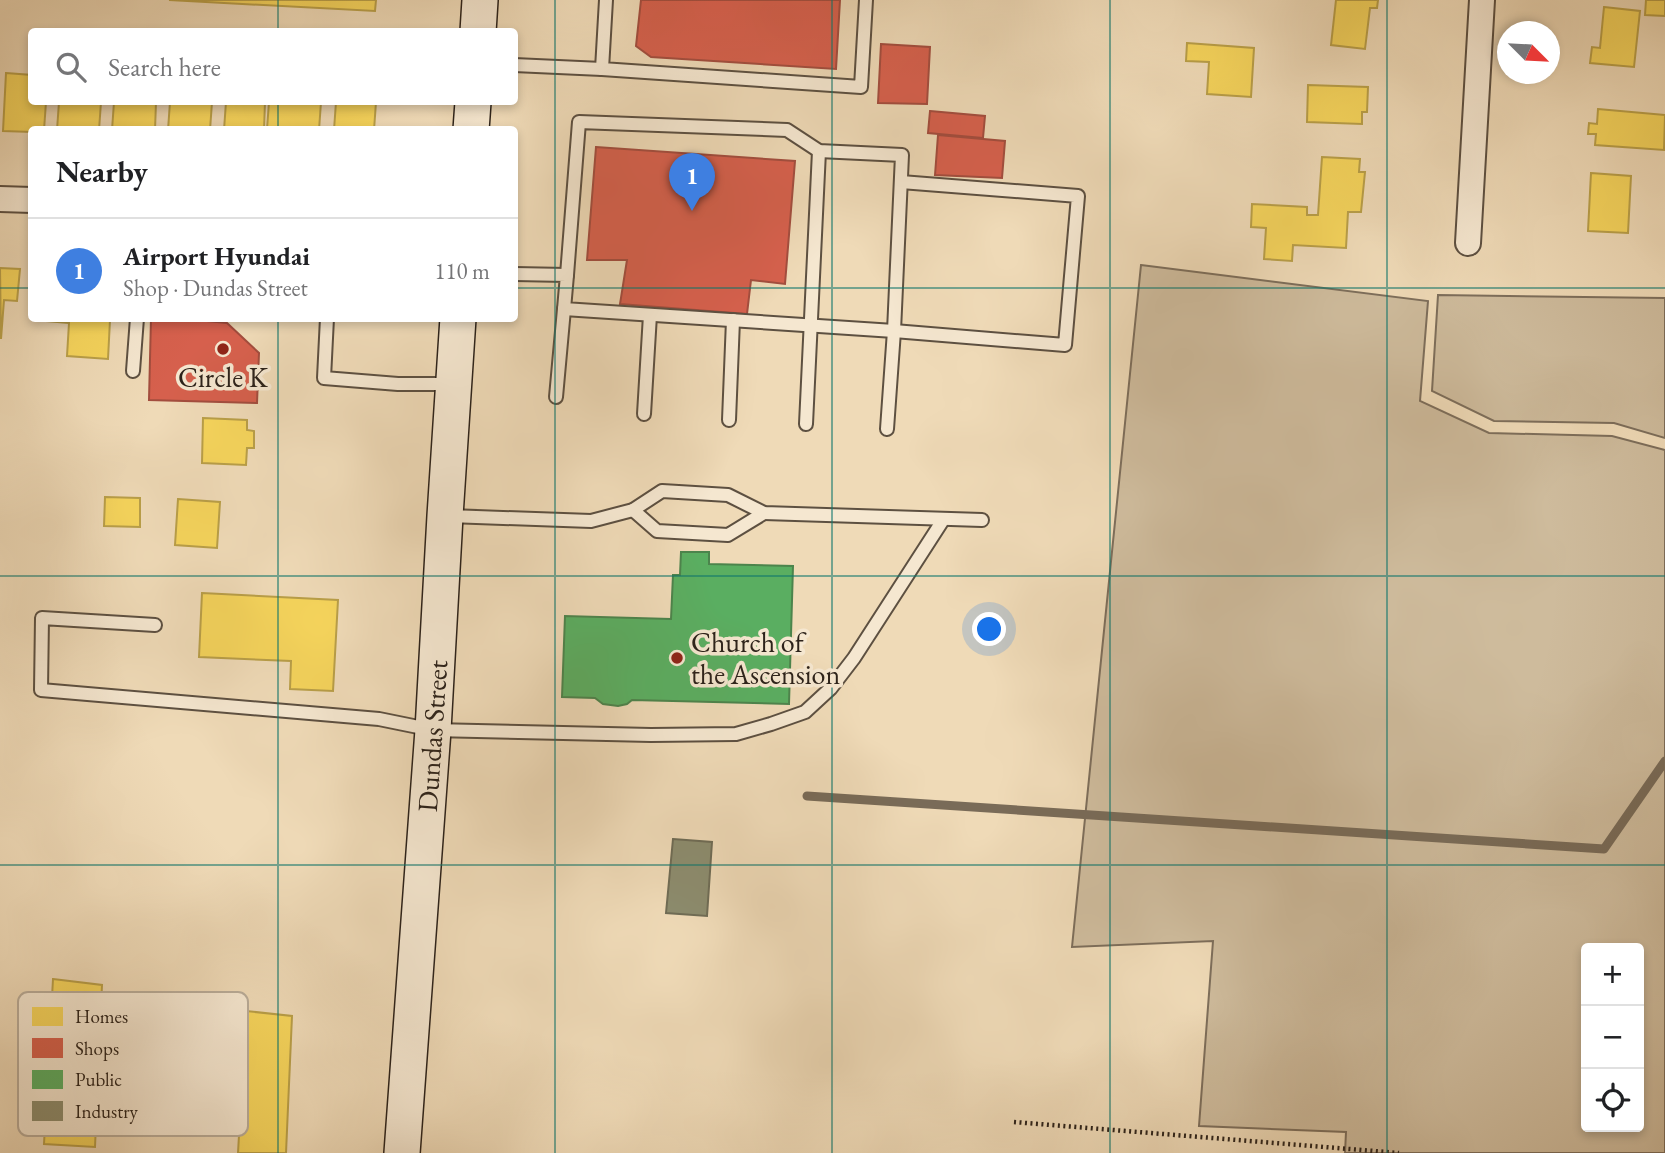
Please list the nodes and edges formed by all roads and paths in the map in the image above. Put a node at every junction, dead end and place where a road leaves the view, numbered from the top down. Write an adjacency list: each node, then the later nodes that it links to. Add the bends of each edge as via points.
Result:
1 (480, 0): 5 (main road)
2 (606, 0): 7 (lane)
3 (866, 0): 7 (lane, via 861,87)
4 (1482, 0): 14 (street)
5 (478, 28)
6 (518, 65): 7 (lane)
7 (601, 69)
8 (473, 105): 9 (main road)
9 (471, 126)
10 (819, 151): 11 (lane, via 902,155); 16 (lane, via 787,130 579,122); 23 (lane)
11 (901, 182): 24 (lane); 24 (lane, via 1078,196 1065,345)
12 (0, 199): 13 (street)
13 (28, 200)
14 (1468, 243)
15 (518, 274): 16 (lane)
16 (566, 275): 17 (lane)
17 (564, 309): 18 (lane); 27 (lane)
18 (650, 315): 19 (lane); 28 (lane)
19 (733, 320): 23 (lane); 29 (lane)
20 (137, 322): 25 (lane)
21 (327, 322): 26 (lane, via 324,378)
22 (458, 322): 26 (main road, Dundas Street)
23 (810, 325): 24 (lane); 30 (lane)
24 (894, 331): 31 (lane)
25 (133, 371)
26 (454, 384): 34 (main road, Dundas Street)
27 (556, 397)
28 (644, 414)
29 (729, 420)
30 (806, 424)
31 (887, 429)
32 (633, 510): 33 (lane, via 662,491 728,495); 33 (lane, via 657,531 728,535); 34 (lane, via 591,521)
33 (764, 513): 35 (lane)
34 (445, 516): 38 (main road, Dundas Street)
35 (943, 520): 36 (lane); 38 (lane, via 854,658 805,712 736,734)
36 (982, 520)
37 (155, 625): 38 (lane, via 43,618 41,690 379,719)
38 (433, 730): 40 (main road, Dundas Street)
39 (1014, 1122): 41 (path)
40 (402, 1153)
41 (1399, 1153)

